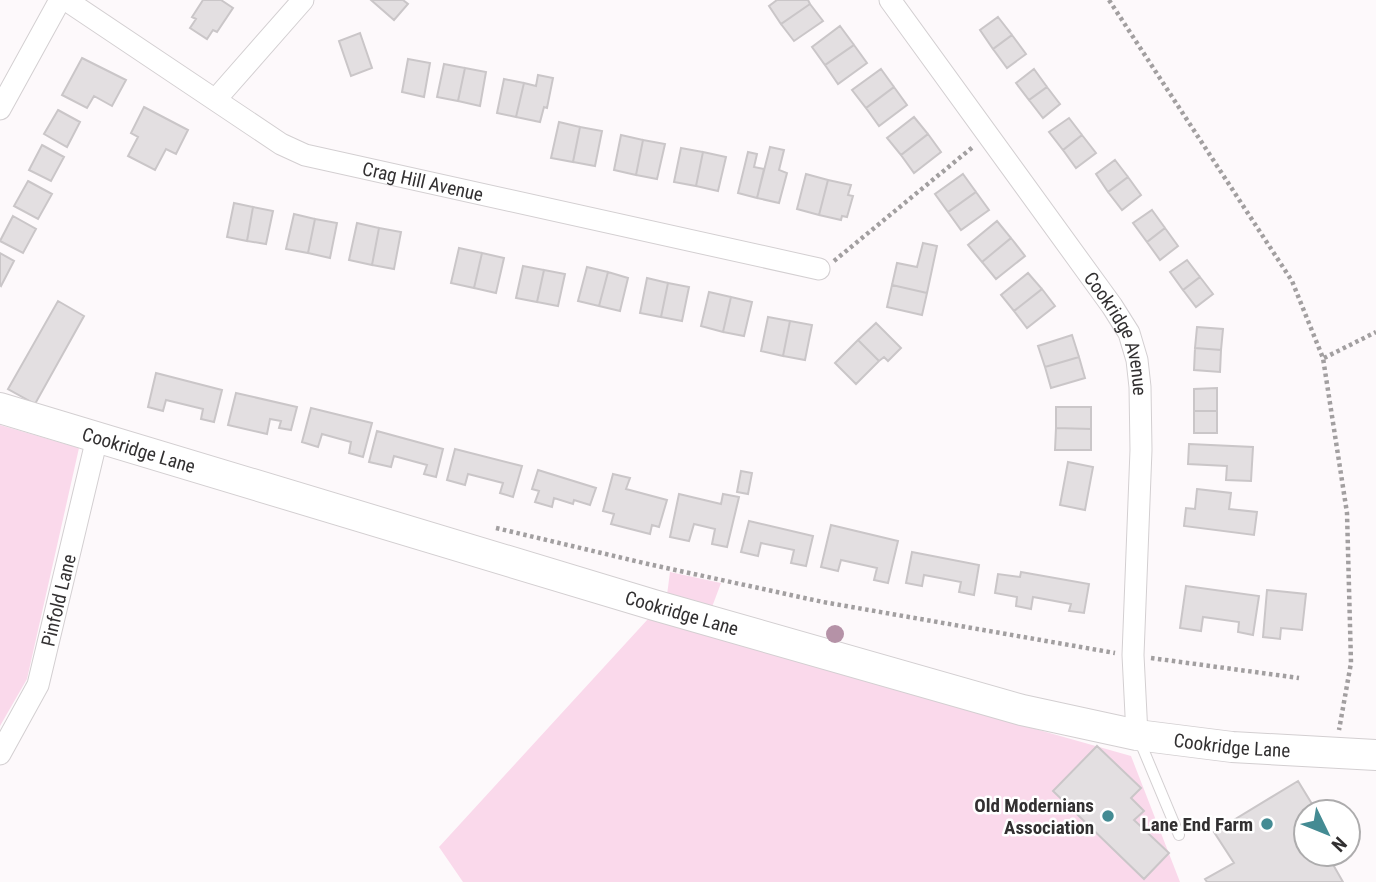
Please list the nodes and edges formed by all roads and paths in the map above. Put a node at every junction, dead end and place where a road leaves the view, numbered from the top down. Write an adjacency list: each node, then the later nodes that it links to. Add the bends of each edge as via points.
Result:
1 (60, 0): 7 (street)
2 (66, 0): 6 (street, Crag Hill Avenue)
3 (303, 0): 6 (street)
4 (890, 0): 8 (street, Cookridge Avenue)
5 (1109, 0): 11 (path, via 1292,281)
6 (216, 100): 9 (street, Crag Hill Avenue, via 305,155)
7 (0, 109)
8 (988, 134): 9 (path, via 836,260); 15 (street, Cookridge Avenue, via 1112,306 1129,333 1137,360 1141,450)
9 (819, 269)
10 (1376, 332): 11 (path)
11 (1324, 358): 18 (path, via 1347,513 1351,663)
12 (0, 408): 13 (street, Cookridge Lane)
13 (97, 438): 17 (street, Cookridge Lane, via 654,606 1022,710); 19 (street, Pinfold Lane, via 38,685)
14 (496, 528): 15 (path, via 823,601)
15 (1133, 655): 16 (path); 17 (street, Cookridge Avenue)
16 (1299, 678)
17 (1137, 734): 18 (street, Cookridge Lane, via 1232,747); 21 (lane)
18 (1334, 753): 20 (street, Cookridge Lane)
19 (0, 754)
20 (1376, 755)
21 (1179, 835)

